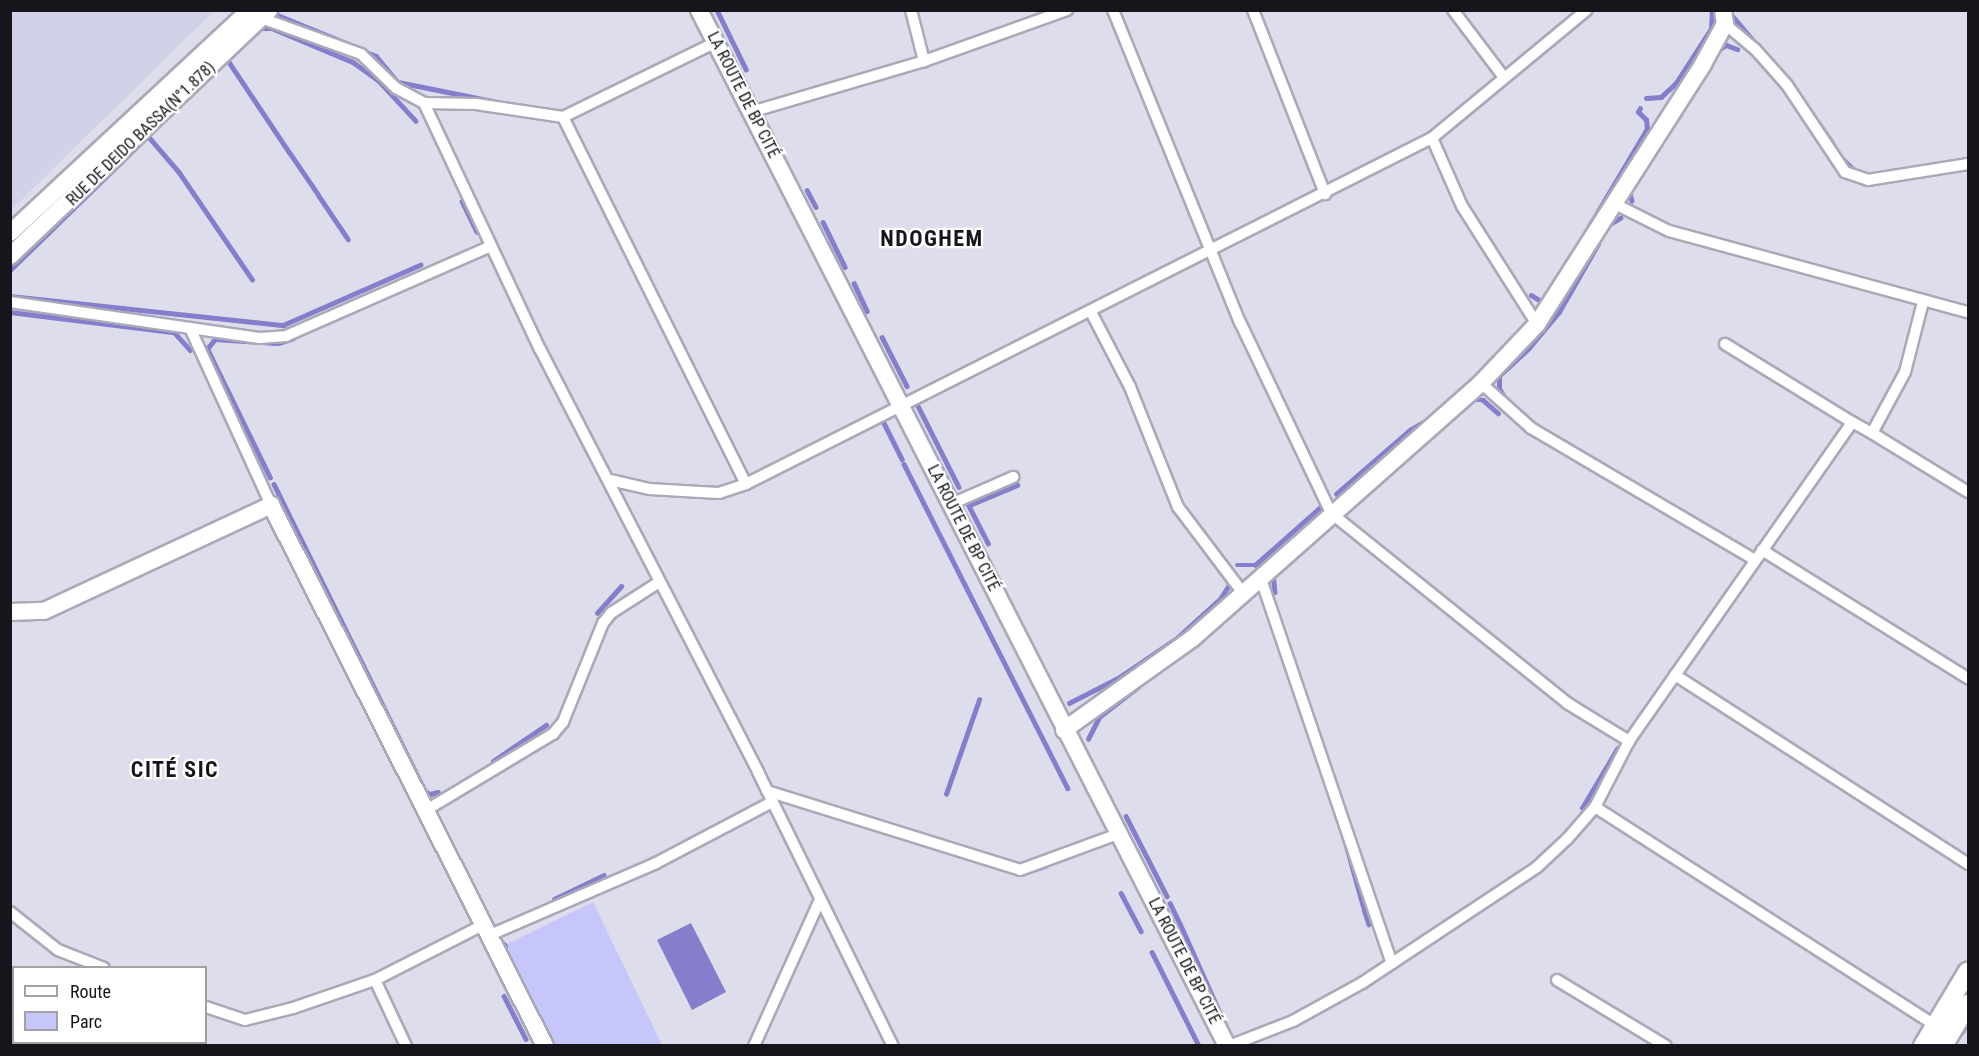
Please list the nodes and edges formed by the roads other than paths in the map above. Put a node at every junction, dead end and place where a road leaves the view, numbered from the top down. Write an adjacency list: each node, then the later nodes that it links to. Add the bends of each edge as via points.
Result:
1 (699, 10): 10 (street, LA ROUTE DE BP CITÉ)
2 (911, 10): 11 (street)
3 (1067, 10): 11 (street)
4 (1113, 10): 22 (street)
5 (1253, 10): 18 (street)
6 (1453, 10): 12 (street)
7 (1587, 10): 12 (street)
8 (260, 13): 13 (street, via 361,54 396,88); 20 (street); 23 (street, RUE DE DEIDO BASSA(N°1.878))
9 (1724, 17): 17 (street, via 1787,85 1845,172 1868,180); 19 (street)
10 (716, 42): 14 (street, LA ROUTE DE BP CITÉ); 15 (street)
11 (924, 61): 14 (street)
12 (1503, 76): 16 (street)
13 (424, 104): 15 (street, via 476,104); 21 (street)
14 (751, 112): 32 (street, LA ROUTE DE BP CITÉ)
15 (563, 117): 37 (street)
16 (1432, 138): 18 (street); 28 (street, via 1462,206)
17 (1968, 164)
18 (1325, 194): 22 (street)
19 (1615, 204): 25 (street, via 1669,231); 28 (street)
20 (10, 233)
21 (491, 246): 29 (street, via 286,336 259,338); 36 (street)
22 (1212, 250): 26 (street); 41 (street, via 1240,322)
23 (10, 256)
24 (10, 302): 29 (street)
25 (1923, 302): 27 (street); 34 (street, via 1905,372)
26 (1091, 312): 32 (street); 46 (street, via 1130,387 1178,507)
27 (1968, 312)
28 (1537, 324): 31 (street)
29 (190, 328): 40 (street)
30 (1725, 344): 33 (street)
31 (1481, 383): 41 (street); 43 (street, via 1531,428)
32 (900, 404): 37 (street); 39 (street, LA ROUTE DE BP CITÉ)
33 (1852, 422): 34 (street); 42 (street)
34 (1872, 433): 38 (street)
35 (1013, 477): 39 (street)
36 (610, 480): 37 (street, via 650,489 719,493); 45 (street)
37 (746, 484)
38 (1968, 492)
39 (951, 504): 50 (street, LA ROUTE DE BP CITÉ)
40 (271, 505): 47 (street, via 44,610); 55 (street)
41 (1331, 513): 44 (street); 51 (street, via 1567,703)
42 (1762, 550): 43 (street); 49 (street)
43 (1755, 560): 48 (street)
44 (1262, 579): 46 (street); 61 (street)
45 (658, 583): 52 (street); 55 (street, via 611,613 603,623 562,722 553,734)
46 (1243, 594): 50 (street, via 1193,638)
47 (10, 612)
48 (1675, 675): 51 (street); 57 (street)
49 (1968, 678)
50 (1064, 730): 56 (street, LA ROUTE DE BP CITÉ)
51 (1629, 741): 54 (street)
52 (767, 791): 53 (street); 56 (street, via 1025,870)
53 (772, 802): 58 (street); 60 (street, via 656,863)
54 (1595, 807): 61 (street, via 1537,867); 68 (street)
55 (428, 809): 60 (street)
56 (1118, 834): 73 (street, LA ROUTE DE BP CITÉ)
57 (1968, 864)
58 (820, 900): 71 (street); 72 (street)
59 (10, 912): 62 (street, via 58,950)
60 (488, 929): 64 (street); 70 (street)
61 (1392, 963): 73 (street, via 1335,1000)
62 (99, 966)
63 (1968, 971): 68 (main road)
64 (375, 980): 67 (street, via 245,1020); 69 (street)
65 (1557, 980): 74 (street)
66 (1968, 1004): 76 (main road)
67 (207, 1006)
68 (1935, 1025): 75 (main road)
69 (406, 1046)
70 (545, 1046)
71 (754, 1046)
72 (893, 1046)
73 (1228, 1046)
74 (1666, 1046)
75 (1923, 1046)
76 (1943, 1046)

